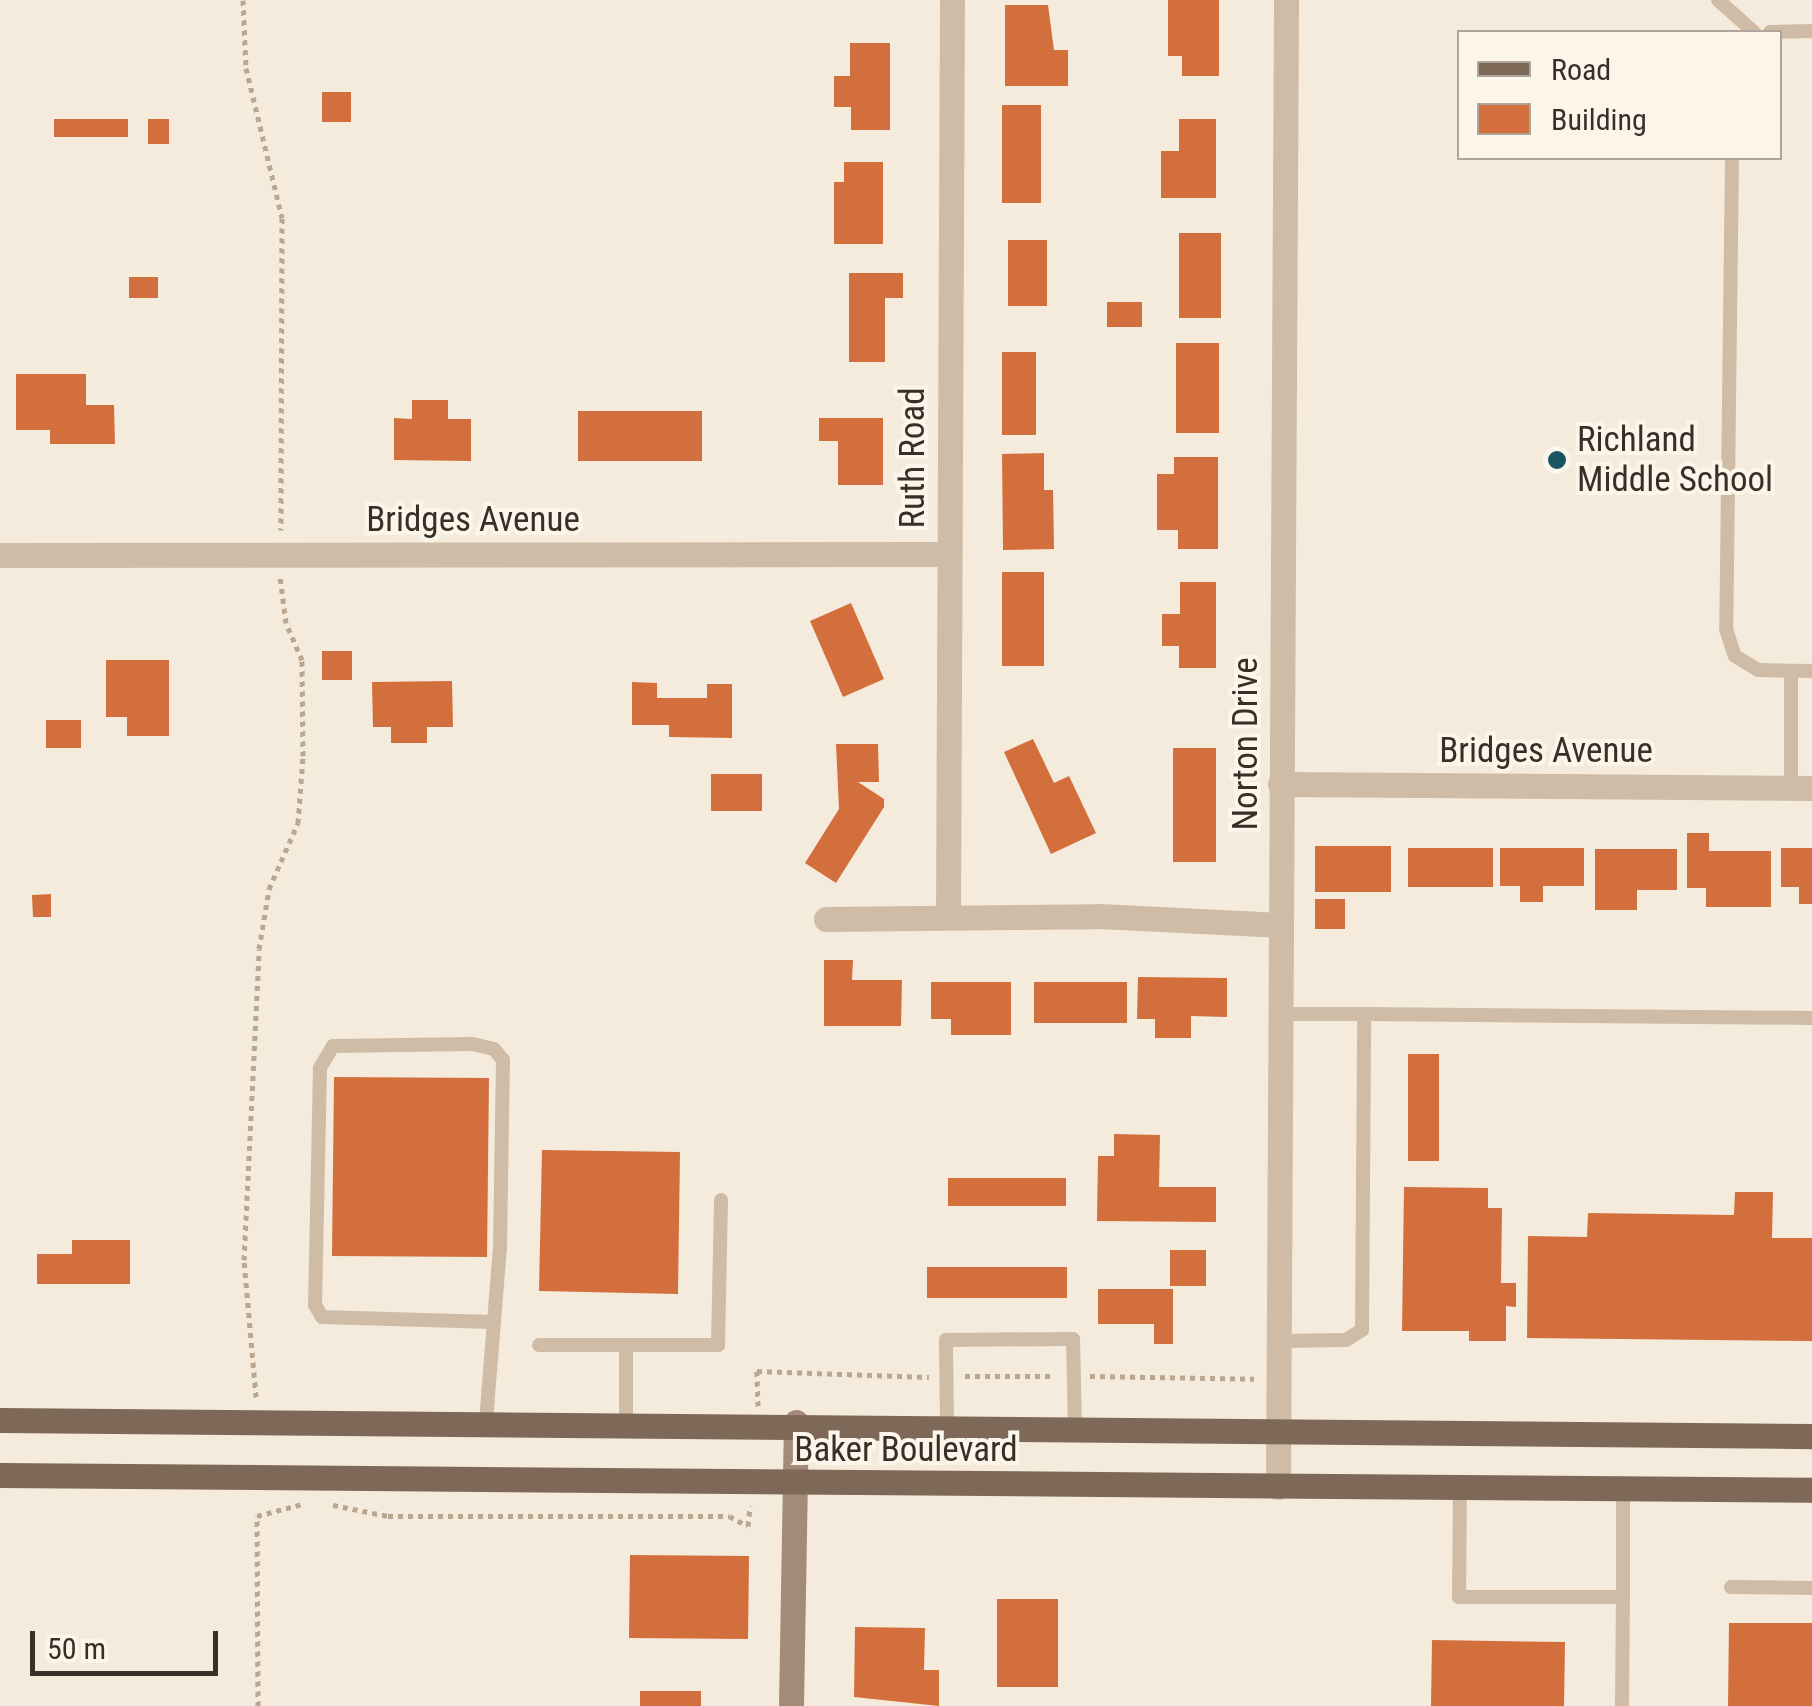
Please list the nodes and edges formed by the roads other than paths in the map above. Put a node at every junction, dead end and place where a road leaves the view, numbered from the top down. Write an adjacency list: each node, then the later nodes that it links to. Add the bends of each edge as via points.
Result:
1 (952, 0): 8 (street, Ruth Road)
2 (1286, 0): 12 (street, Norton Drive)
3 (1718, 0): 4 (lane)
4 (1752, 30)
5 (1812, 31): 6 (lane)
6 (1782, 32)
7 (1732, 160): 10 (lane, via 1726,630 1735,656 1758,670)
8 (947, 554): 9 (street, Bridges Avenue); 14 (street, Ruth Road)
9 (0, 555)
10 (1791, 671): 11 (lane); 13 (lane)
11 (1812, 671)
12 (1280, 784): 13 (street, Bridges Avenue); 16 (street, Norton Drive)
13 (1801, 788)
14 (948, 916): 15 (street); 16 (street)
15 (826, 919)
16 (1280, 925): 17 (street, Norton Drive)
17 (1280, 1014): 18 (lane); 22 (street, Norton Drive)
18 (1364, 1014): 19 (lane); 22 (lane, via 1362,1330 1346,1340)
19 (1812, 1018)
20 (721, 1200): 24 (lane, via 718,1344)
21 (493, 1322): 21 (lane, via 503,1060 494,1049 472,1044 333,1046 320,1068 315,1305 322,1316); 26 (lane)
22 (1278, 1341): 31 (street, Norton Drive)
23 (539, 1344): 24 (lane)
24 (626, 1346): 27 (lane)
25 (0, 1420): 26 (main road, Baker Boulevard)
26 (486, 1420): 27 (main road, Baker Boulevard)
27 (626, 1422): 28 (main road, Baker Boulevard)
28 (796, 1422): 29 (main road, Baker Boulevard); 34 (main road)
29 (947, 1426): 30 (main road, Baker Boulevard); 30 (lane, via 946,1340 1073,1339)
30 (1074, 1427): 31 (main road, Baker Boulevard)
31 (1279, 1430): 32 (main road, Baker Boulevard); 36 (street, Norton Drive)
32 (1812, 1436)
33 (0, 1476): 34 (main road, Baker Boulevard)
34 (795, 1486): 36 (main road, Baker Boulevard); 42 (main road)
35 (1460, 1486): 36 (main road, Baker Boulevard); 37 (main road, Baker Boulevard); 41 (lane, via 1458,1597)
36 (1278, 1488)
37 (1624, 1488): 38 (main road, Baker Boulevard); 41 (lane)
38 (1812, 1490)
39 (1731, 1587): 40 (lane)
40 (1812, 1588)
41 (1623, 1598): 43 (lane)
42 (792, 1706)
43 (1622, 1706)

